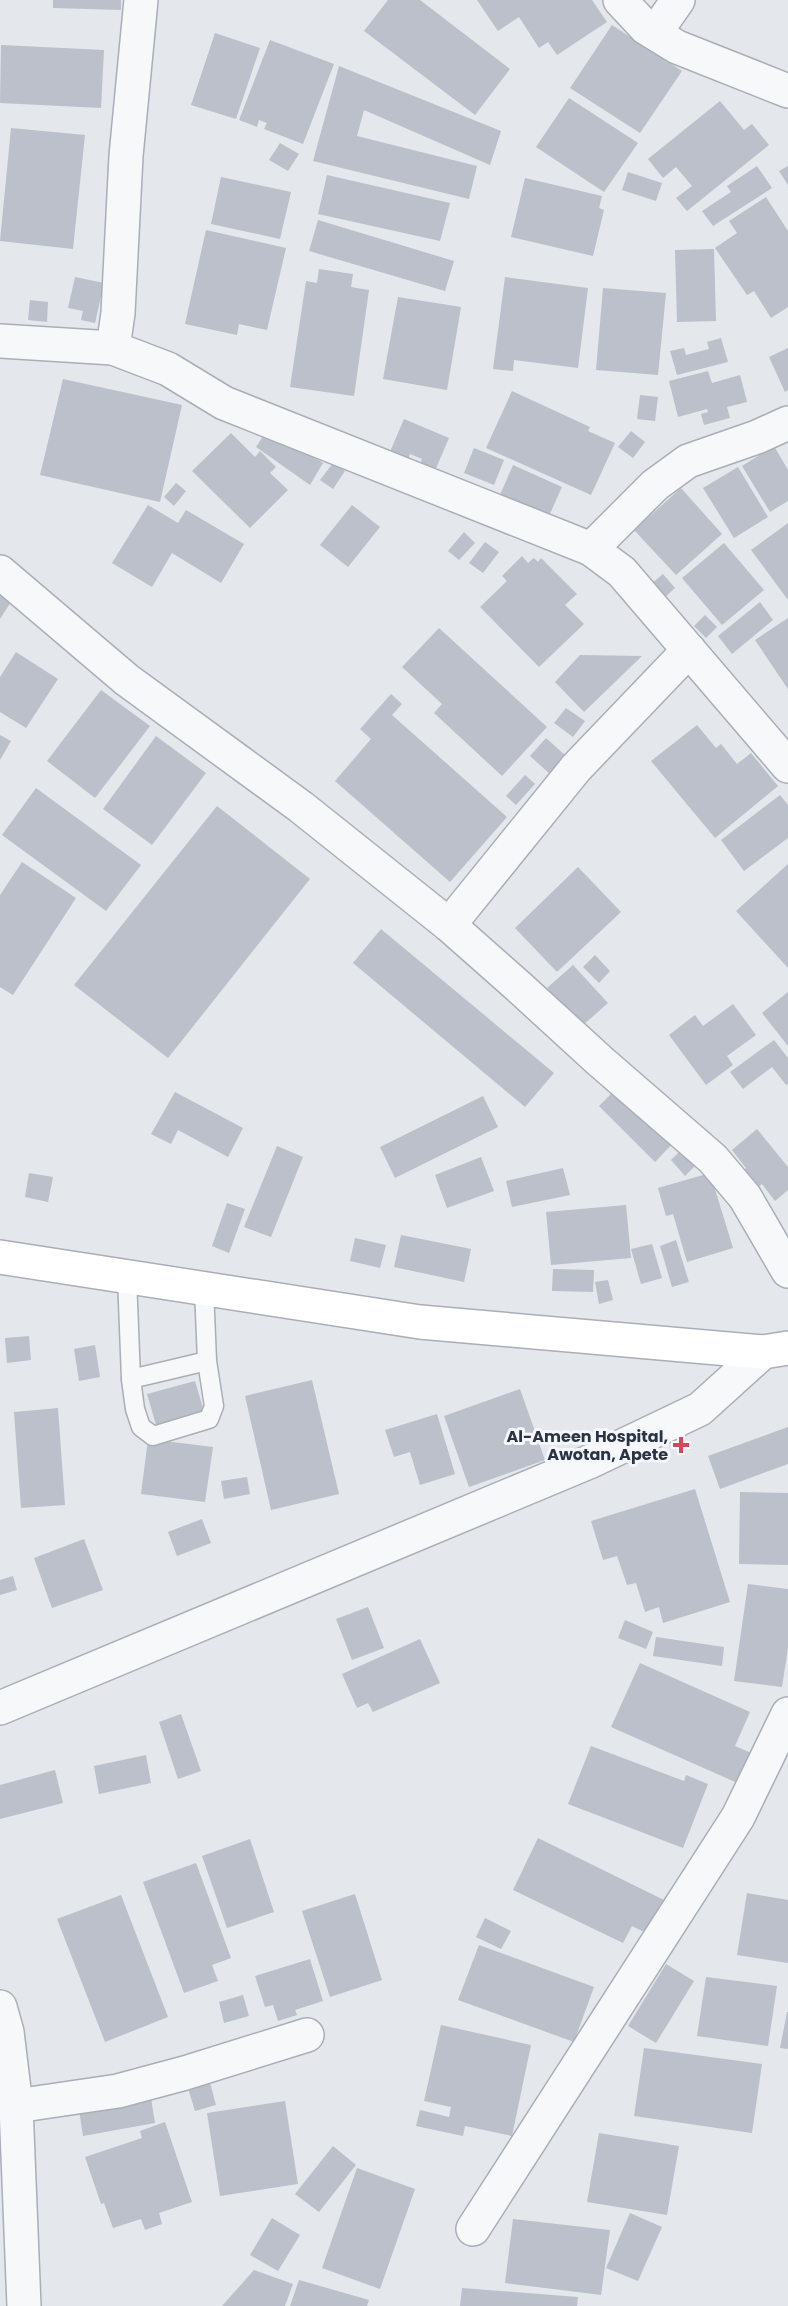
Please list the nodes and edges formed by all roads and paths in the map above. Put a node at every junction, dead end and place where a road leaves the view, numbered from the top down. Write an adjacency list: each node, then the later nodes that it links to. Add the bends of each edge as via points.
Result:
1 (141, 0): 7 (street, via 126,156 118,313)
2 (620, 0): 4 (street)
3 (678, 0): 4 (street)
4 (655, 33): 5 (street, via 677,47)
5 (788, 91)
6 (0, 341): 7 (street)
7 (112, 348): 9 (street, via 168,369 224,402)
8 (788, 423): 9 (street, via 688,461 655,485)
9 (591, 549): 11 (street, via 622,572)
10 (0, 572): 13 (street, via 127,680 301,807)
11 (689, 650): 12 (street); 13 (street, via 576,768)
12 (788, 766)
13 (449, 925): 15 (street, via 713,1159 745,1197)
14 (0, 1257): 16 (main road)
15 (788, 1271)
16 (127, 1276): 17 (main road); 20 (lane)
17 (204, 1289): 18 (main road, via 420,1322); 19 (lane)
18 (775, 1350): 21 (street, via 700,1409 589,1462)
19 (207, 1361): 20 (lane); 20 (lane, via 214,1406 209,1419 153,1436 137,1418)
20 (131, 1379)
21 (0, 1708)
22 (788, 1714): 26 (street, via 738,1817)
23 (0, 2007): 25 (street)
24 (307, 2035): 25 (street, via 118,2091)
25 (16, 2106): 27 (street)
26 (473, 2229)
27 (24, 2306)

